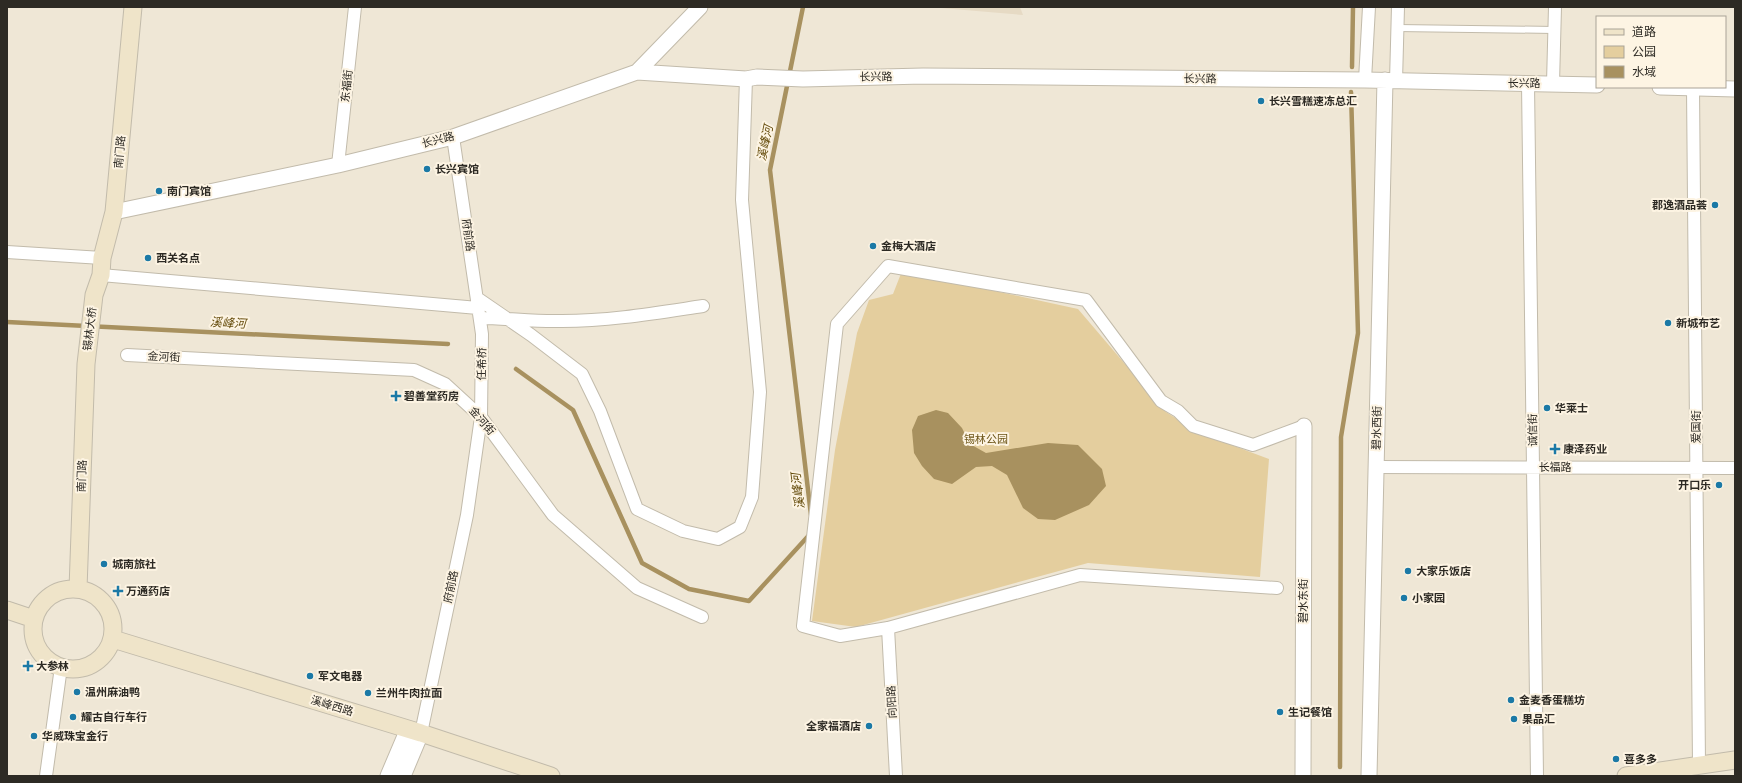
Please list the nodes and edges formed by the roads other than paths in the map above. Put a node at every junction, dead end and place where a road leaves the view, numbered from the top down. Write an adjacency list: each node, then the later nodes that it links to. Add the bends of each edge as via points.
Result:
1 (133, 7): 20 (main road, 南门路)
2 (355, 7): 19 (street, 东福街)
3 (700, 7): 9 (street)
4 (1369, 7): 11 (street)
5 (1398, 7): 7 (street)
6 (1555, 7): 8 (street)
7 (1397, 28): 8 (lane); 12 (street)
8 (1554, 30): 13 (street)
9 (637, 72): 10 (street, 长兴路); 18 (street, 长兴路)
10 (752, 78): 11 (street, 长兴路, via 922,76); 27 (street, via 742,200 760,392 752,497 740,527 718,539 683,531 637,509 600,411 582,374)
11 (1365, 80): 12 (street, 长兴路)
12 (1390, 81): 14 (street, 长兴路); 34 (street, 碧水西街)
13 (1553, 83): 14 (street, 长兴路); 15 (street, 长兴路)
14 (1528, 84): 35 (street, 诚信街)
15 (1596, 85)
16 (1693, 88): 17 (street); 36 (street, 爱国街)
17 (1735, 89)
18 (453, 137): 19 (street, 长兴路); 26 (street, 府前路)
19 (338, 165): 20 (street, 长兴路)
20 (114, 212): 22 (main road, 南门路)
21 (7, 252): 22 (street)
22 (102, 258): 23 (main road, 南门路)
23 (101, 275): 24 (main road, 南门路); 26 (street)
24 (94, 295): 30 (main road, 锡林大桥)
25 (703, 306): 27 (street, via 609,319 561,321)
26 (478, 308): 27 (street); 27 (street); 28 (street, 府前路)
27 (505, 318)
28 (482, 334): 31 (street, 任希桥)
29 (127, 355): 32 (street, 金河街, via 414,370 445,384)
30 (86, 364): 39 (main road, 南门路)
31 (481, 394): 32 (street, 府前路)
32 (481, 417): 41 (street, 金河街, via 553,515 637,588); 46 (street, 府前路, via 467,515)
33 (1304, 426): 43 (street, via 1253,446 1193,426 1178,411 1160,401 1086,300 888,266 837,324 803,626 840,636); 54 (street, 碧水东街)
34 (1376, 467): 35 (street, 长福路); 55 (street, 碧水西街)
35 (1533, 467): 36 (street, 长福路); 56 (street, 诚信街)
36 (1696, 468): 37 (street, 长福路); 48 (street, 爱国街)
37 (1735, 468)
38 (1277, 588): 43 (street, via 1080,575)
39 (78, 589): 42 (main road, via 59,591 50,596); 44 (main road, via 104,602 113,619)
40 (7, 610): 42 (main road)
41 (702, 617)
42 (34, 619): 45 (main road, via 34,638 38,648 50,662)
43 (888, 628): 53 (street, 向阳路)
44 (113, 638): 45 (main road, via 106,652 96,662 78,669); 46 (main road, 溪峰西路)
45 (61, 667): 49 (street)
46 (415, 731): 50 (street, 府前路); 51 (street, 府前路); 52 (main road, 溪峰西路)
47 (1735, 760): 48 (main road)
48 (1699, 766): 57 (main road)
49 (46, 776)
50 (388, 776)
51 (403, 776)
52 (551, 776)
53 (896, 776)
54 (1303, 776)
55 (1369, 776)
56 (1537, 776)
57 (1626, 776)

